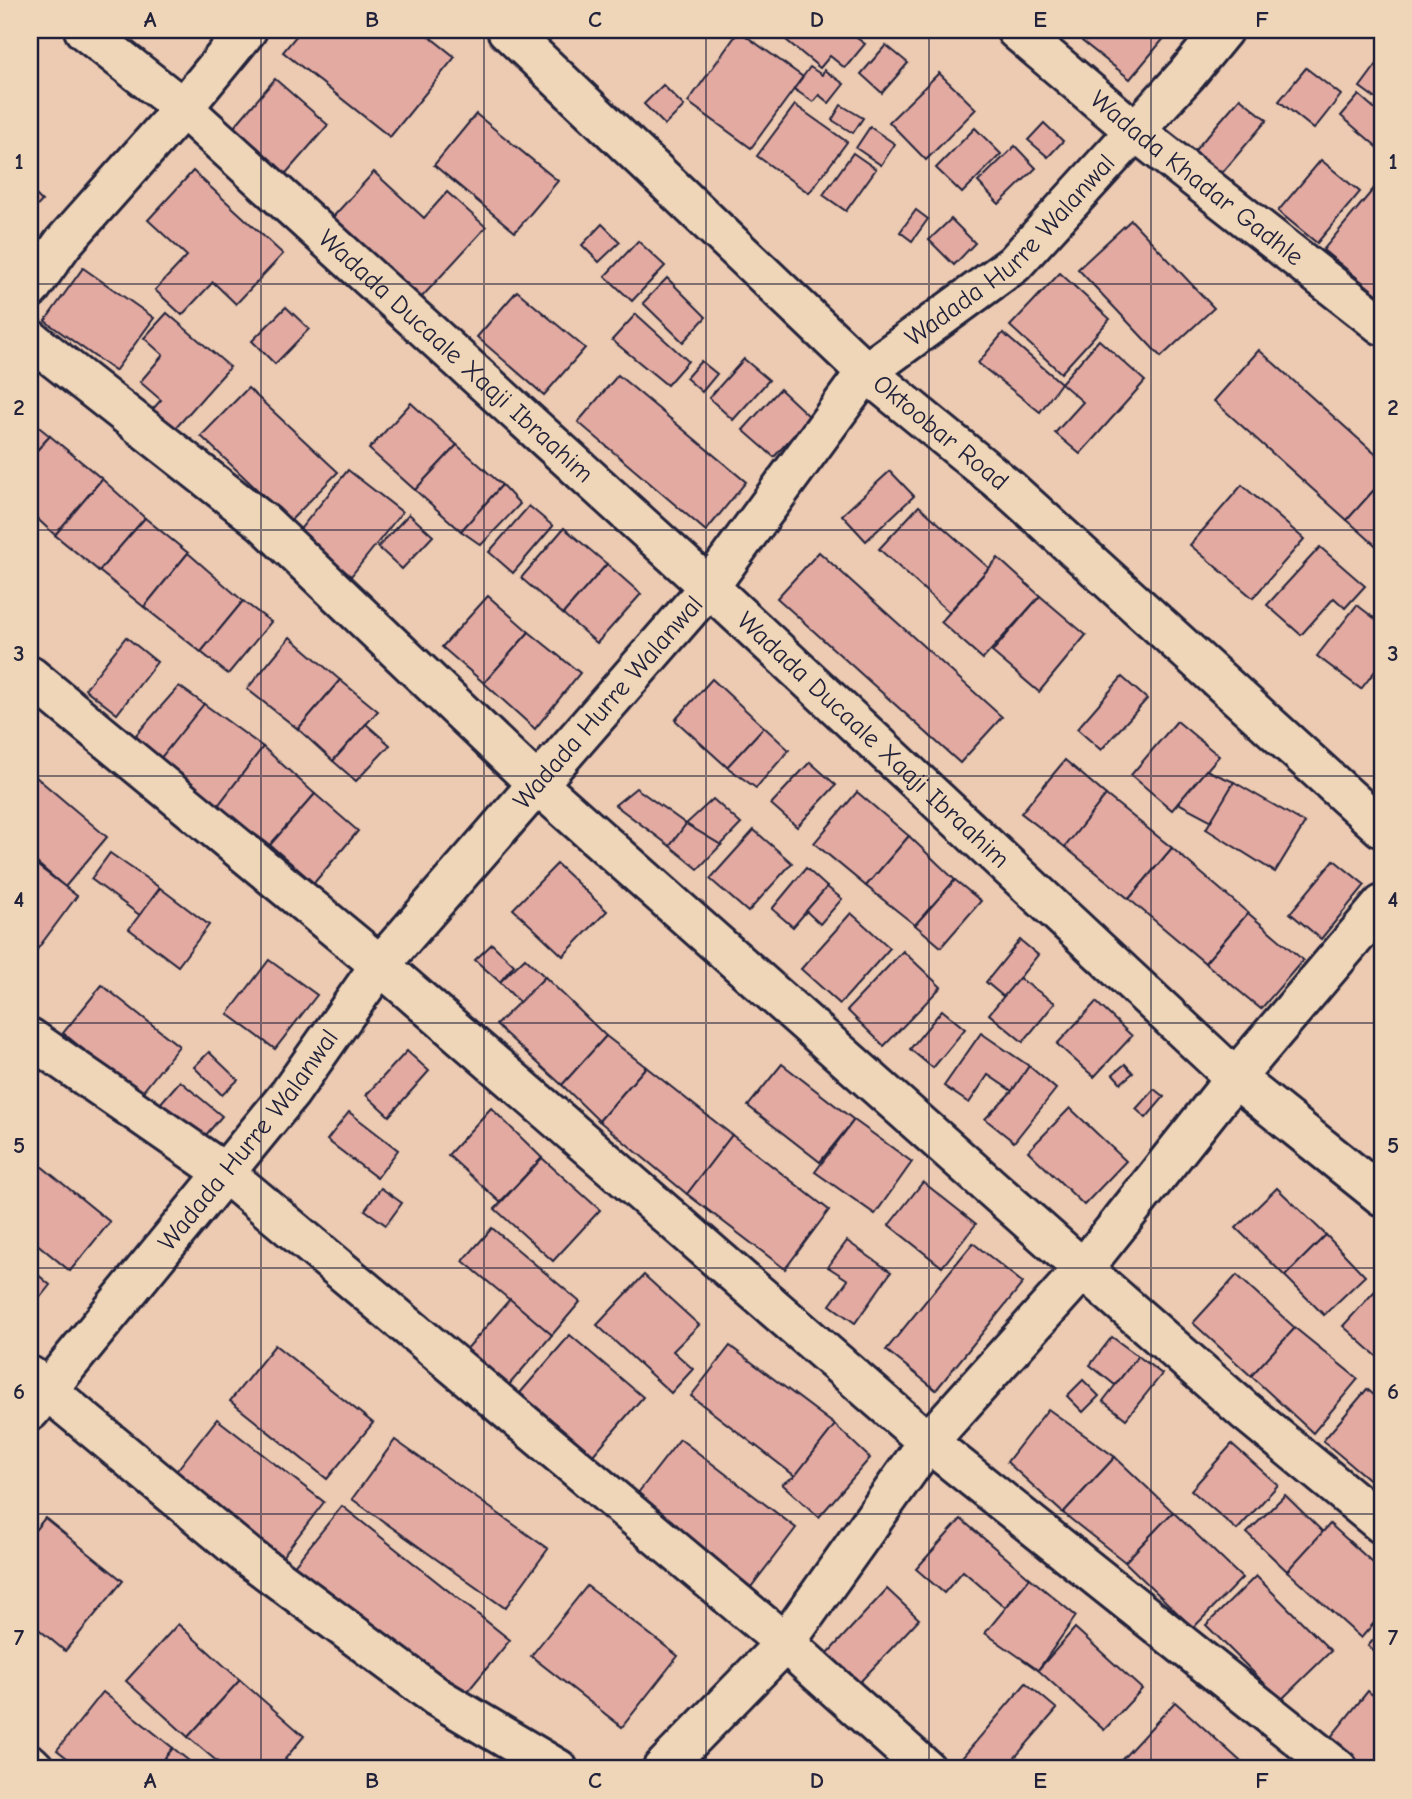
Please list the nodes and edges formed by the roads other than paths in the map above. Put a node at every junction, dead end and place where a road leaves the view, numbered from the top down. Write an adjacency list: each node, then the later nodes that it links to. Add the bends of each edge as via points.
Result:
1 (84, 30): 6 (street, Wadada Ducaale Xaaji Ibraahim)
2 (247, 30): 6 (street)
3 (507, 30): 11 (street, Oktoobar Road)
4 (1016, 30): 7 (street, Wadada Khadar Gadhle)
5 (1223, 30): 7 (street, Wadada Hurre Walanwal)
6 (183, 108): 8 (street, via 63,243); 12 (street, Wadada Ducaale Xaaji Ibraahim)
7 (1135, 131): 9 (street, Wadada Khadar Gadhle); 11 (street, Wadada Hurre Walanwal, via 1014,264)
8 (30, 289)
9 (1382, 325)
10 (30, 339): 14 (street, via 264,523)
11 (866, 372): 12 (street, Wadada Hurre Walanwal); 15 (street, Oktoobar Road, via 1008,488)
12 (709, 587): 14 (street, Wadada Hurre Walanwal); 19 (street, Wadada Ducaale Xaaji Ibraahim)
13 (30, 676): 17 (street)
14 (536, 783): 17 (street, Wadada Hurre Walanwal); 22 (street)
15 (1382, 828)
16 (1382, 905): 19 (street)
17 (380, 965): 20 (street, Wadada Hurre Walanwal, via 290,1093); 24 (street)
18 (30, 1038): 20 (street)
19 (1235, 1078): 21 (street, Wadada Ducaale Xaaji Ibraahim); 22 (street)
20 (225, 1173): 23 (street, Wadada Hurre Walanwal); 26 (street)
21 (1382, 1196)
22 (1083, 1269): 24 (street); 25 (street)
23 (36, 1392): 29 (street, via 427,1689)
24 (928, 1442): 26 (street); 32 (street)
25 (1382, 1524)
26 (785, 1643): 30 (street); 31 (street)
27 (30, 1764): 28 (street)
28 (35, 1769)
29 (558, 1769)
30 (662, 1769)
31 (926, 1769)
32 (1338, 1769)

